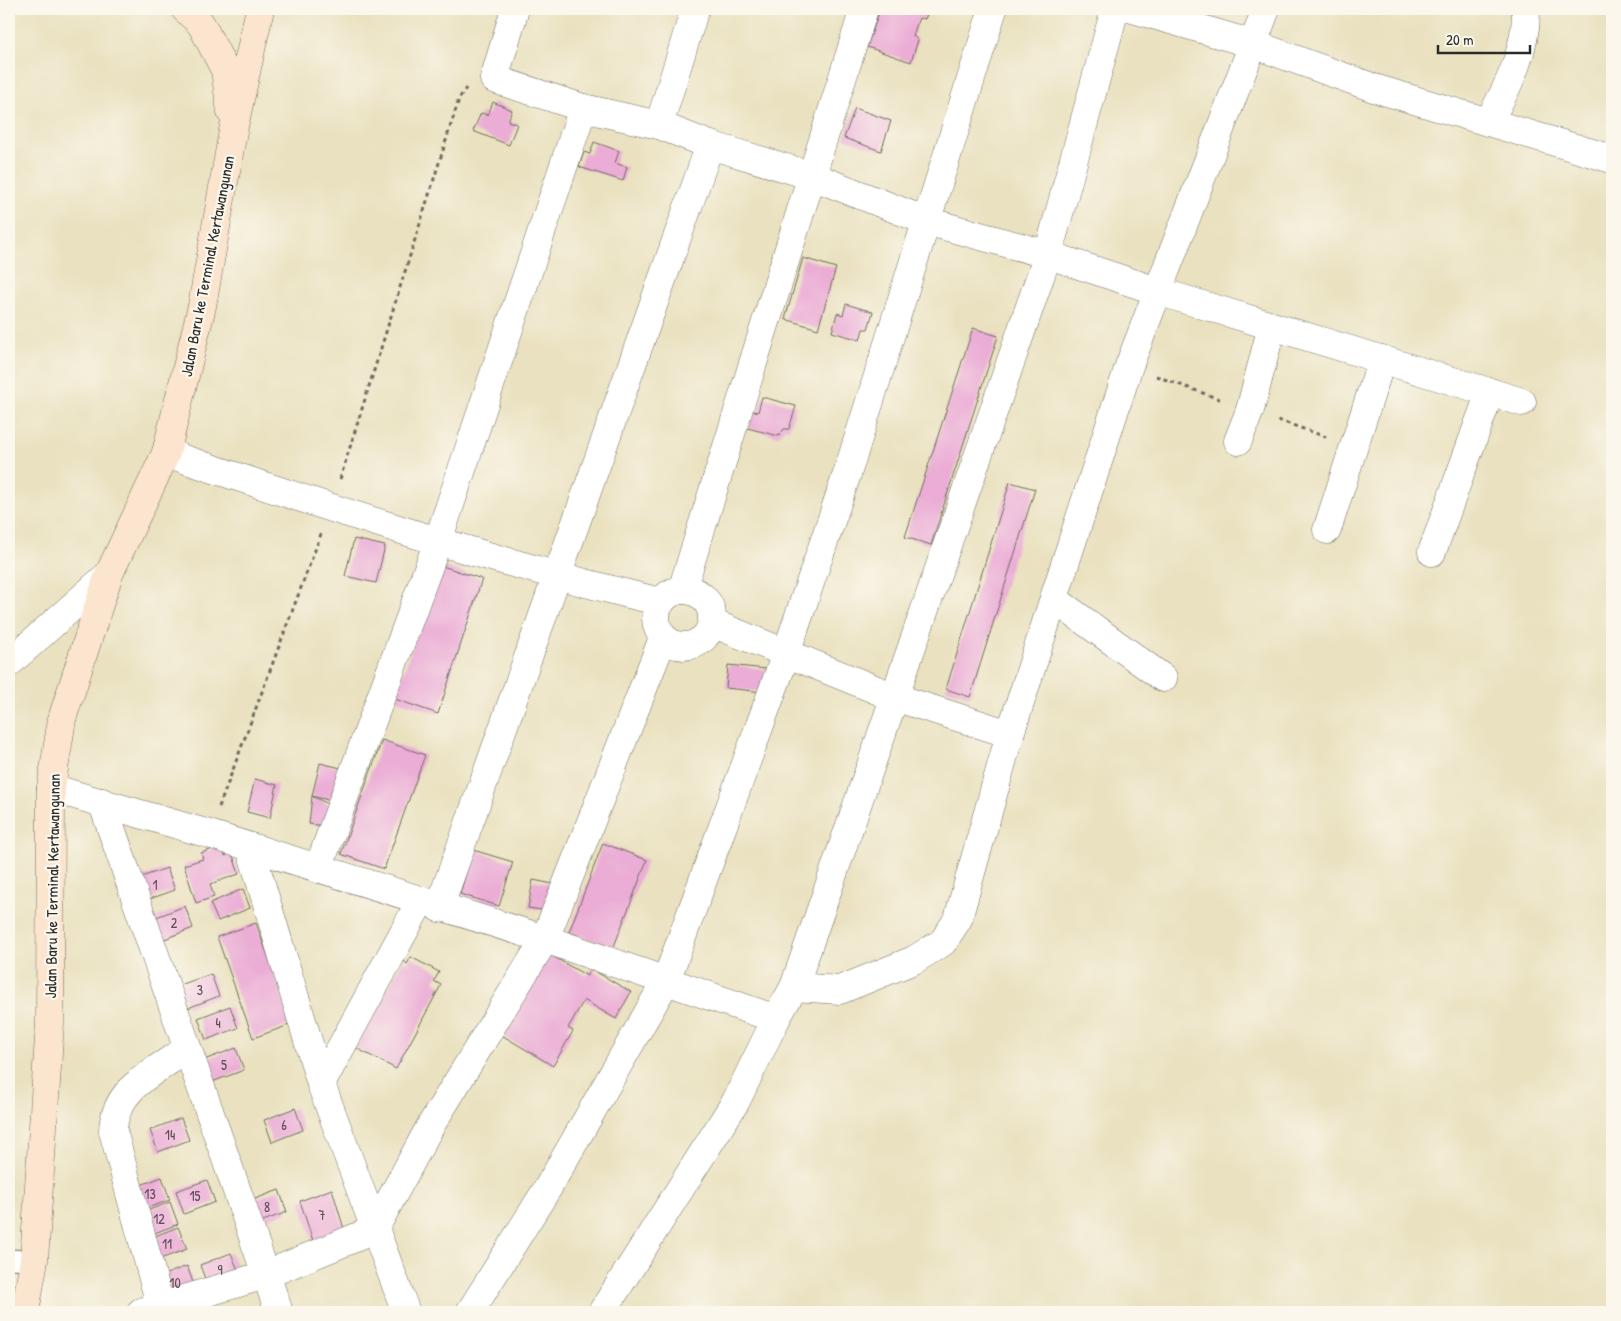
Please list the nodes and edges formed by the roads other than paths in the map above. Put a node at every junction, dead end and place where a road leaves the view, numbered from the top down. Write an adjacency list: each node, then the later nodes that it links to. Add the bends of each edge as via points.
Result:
1 (185, 9): 15 (main road, via 201,24 225,70)
2 (260, 9): 15 (main road, Jalan Baru ke Terminal Kertawangunan)
3 (516, 9): 12 (street, via 494,79)
4 (695, 9): 14 (street)
5 (864, 9): 18 (street)
6 (993, 9): 19 (street)
7 (1115, 9): 20 (street)
8 (1133, 9): 11 (street)
9 (1266, 9): 11 (street)
10 (1526, 9): 13 (street, via 1526,25 1509,86)
11 (1253, 44): 13 (street, via 1374,88); 21 (street)
12 (583, 108): 14 (street); 29 (street)
13 (1488, 122): 17 (street)
14 (659, 125): 16 (street)
15 (233, 131): 27 (main road, Jalan Baru ke Terminal Kertawangunan, via 202,306)
16 (710, 145): 18 (street); 32 (street)
17 (1612, 159)
18 (812, 176): 19 (street); 33 (street)
19 (926, 221): 20 (street); 37 (street, via 847,474)
20 (1048, 254): 21 (street); 40 (street)
21 (1157, 291): 22 (street); 34 (street, via 1129,366)
22 (1272, 326): 23 (street); 26 (street, via 1250,410)
23 (1382, 359): 24 (street); 28 (street)
24 (1490, 392): 25 (street); 30 (street)
25 (1522, 402)
26 (1238, 442)
27 (166, 453): 29 (street); 31 (main road, Jalan Baru ke Terminal Kertawangunan)
28 (1327, 530)
29 (438, 541): 32 (street); 45 (street)
30 (1432, 552)
31 (109, 574): 38 (street); 42 (main road, Jalan Baru ke Terminal Kertawangunan, via 62,719)
32 (558, 578): 33 (street); 46 (street)
33 (671, 596): 35 (street, via 694,592 704,599); 36 (street, via 656,614 657,627)
34 (1054, 599): 39 (street); 41 (street)
35 (712, 623): 36 (street, via 698,643 686,646); 37 (street)
36 (663, 638): 47 (street)
37 (786, 654): 40 (street); 48 (street)
38 (9, 663)
39 (1163, 678)
40 (894, 697): 41 (street); 49 (street)
41 (1010, 734): 49 (street, via 958,920 943,942 914,960 840,990)
42 (51, 788): 43 (street); 54 (main road, Jalan Baru ke Terminal Kertawangunan, via 50,1023)
43 (102, 802): 44 (street); 51 (street)
44 (250, 847): 45 (street); 52 (street)
45 (318, 869): 46 (street)
46 (430, 905): 47 (street); 52 (street)
47 (545, 940): 48 (street); 53 (street, via 431,1125)
48 (666, 981): 50 (street); 60 (street, via 549,1186)
49 (794, 987): 50 (street)
50 (776, 1019): 61 (street, via 736,1100)
51 (188, 1049): 55 (street); 56 (street, via 128,1091 114,1118 113,1131)
52 (321, 1084): 53 (street)
53 (374, 1230): 55 (street); 59 (street)
54 (21, 1260): 57 (main road, Jalan Baru ke Terminal Kertawangunan)
55 (266, 1275): 56 (street); 58 (street)
56 (154, 1310)
57 (25, 1312)
58 (279, 1312)
59 (406, 1312)
60 (470, 1312)
61 (602, 1312)

